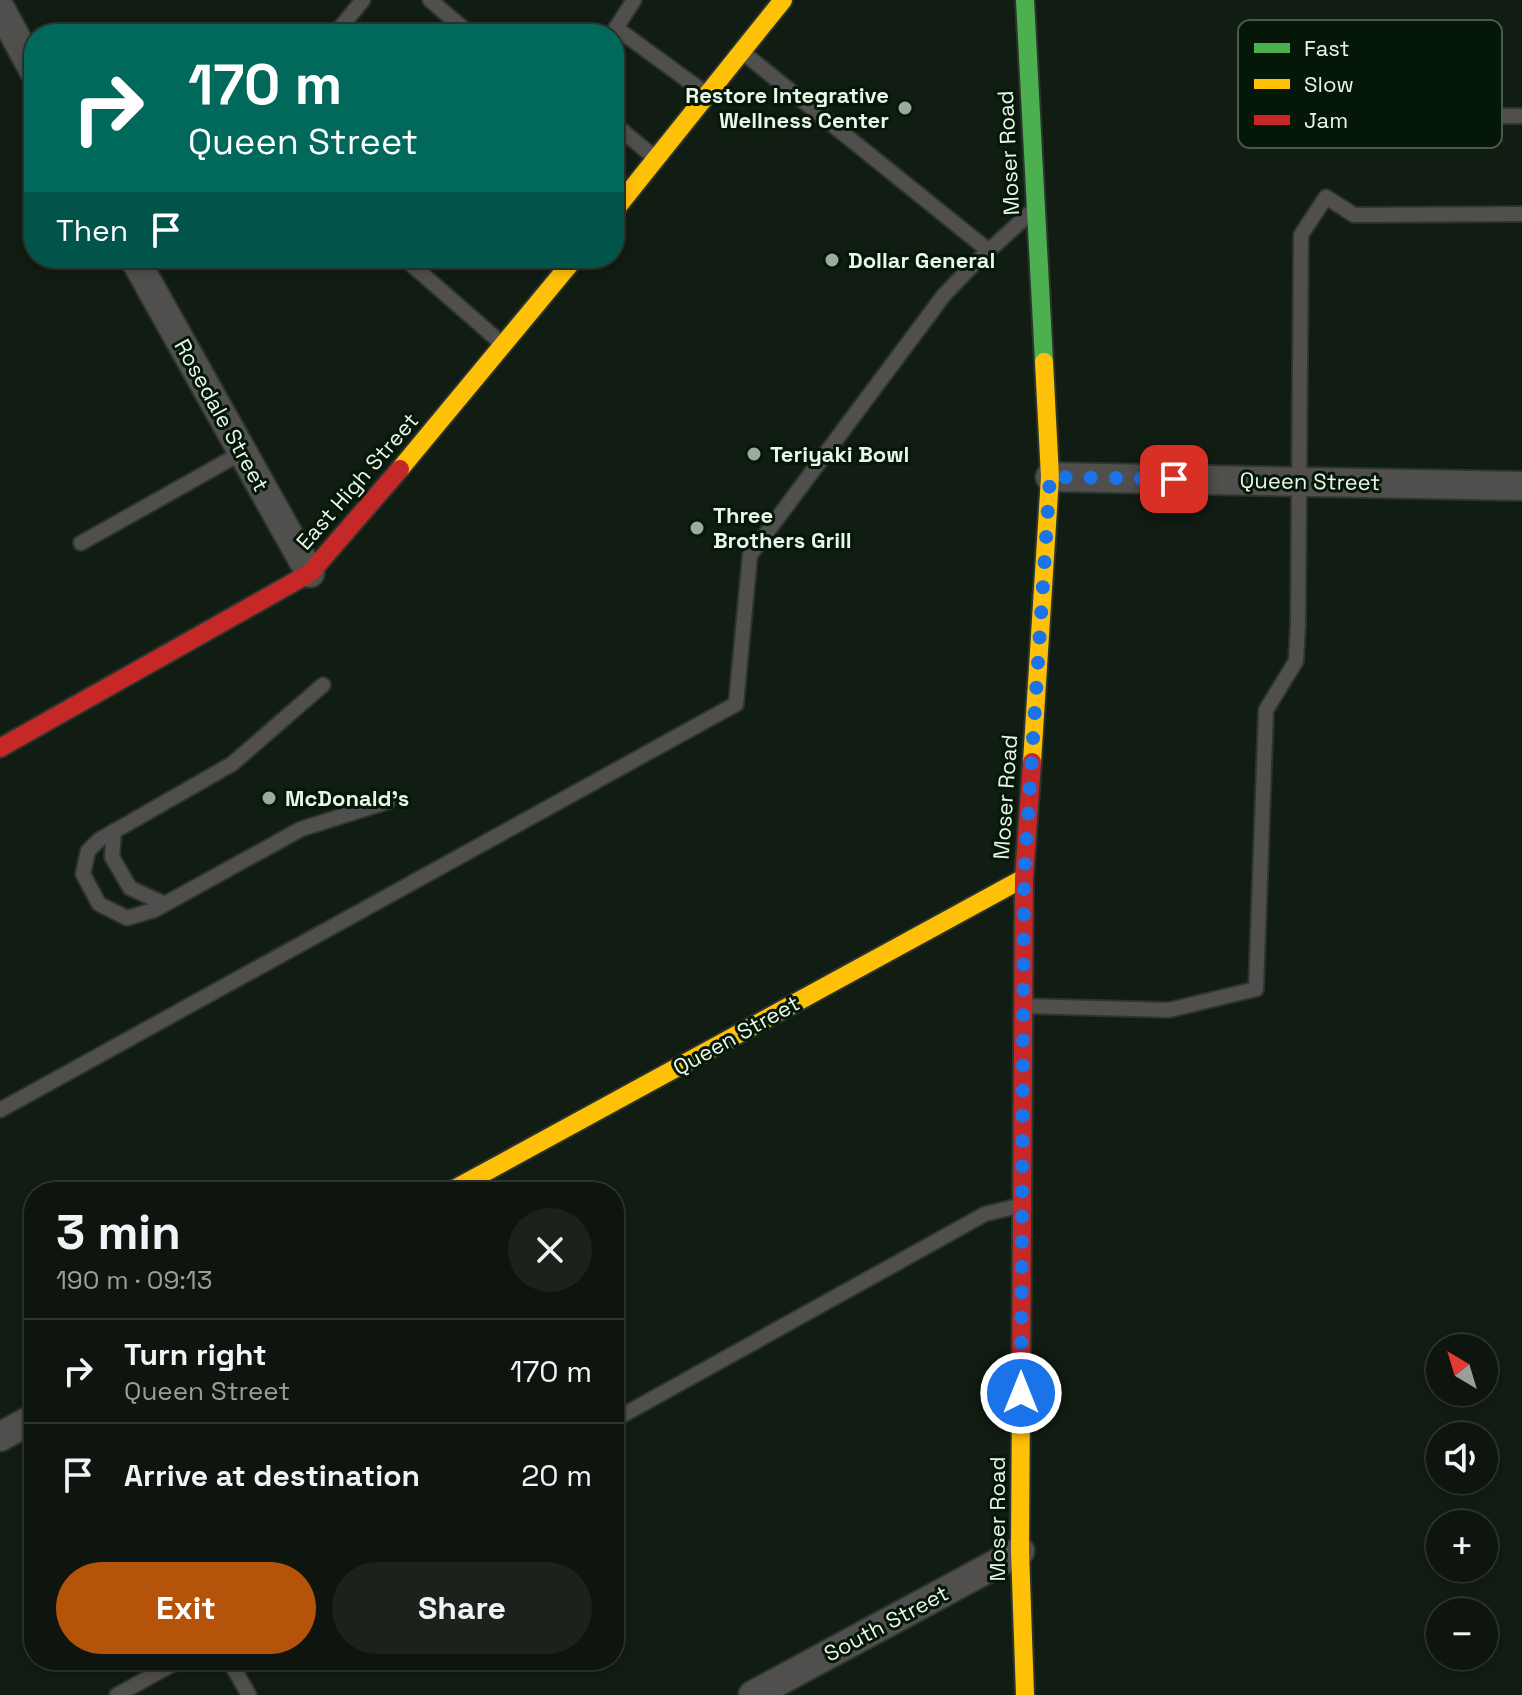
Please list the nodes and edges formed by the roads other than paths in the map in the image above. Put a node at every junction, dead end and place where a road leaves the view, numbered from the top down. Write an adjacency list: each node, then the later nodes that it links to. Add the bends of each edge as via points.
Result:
1 (363, 0): 7 (lane)
2 (430, 0): 8 (lane)
3 (634, 0): 9 (lane)
4 (783, 0): 12 (street)
5 (1025, 0): 17 (street, Moser Road)
6 (0, 8): 11 (street)
7 (343, 24)
8 (458, 24)
9 (619, 24)
10 (624, 38): 13 (lane)
11 (24, 52)
12 (743, 52): 13 (street); 19 (lane)
13 (708, 96): 15 (street)
14 (624, 132): 15 (lane)
15 (657, 159): 16 (street)
16 (624, 199)
17 (1035, 209): 19 (lane); 25 (street, Moser Road)
18 (1522, 214): 26 (lane, via 1354,215 1326,197 1301,235)
19 (989, 251): 37 (lane, via 944,295 750,555 736,704)
20 (147, 268): 24 (street, Rosedale Street)
21 (415, 268): 23 (lane)
22 (567, 268): 23 (street, East High Street)
23 (503, 345): 29 (street, East High Street)
24 (243, 452): 28 (lane); 29 (street, Rosedale Street)
25 (1050, 477): 26 (street, Queen Street); 34 (street, Moser Road)
26 (1299, 481): 27 (street, Queen Street); 36 (lane, via 1296,661 1266,710 1256,989 1169,1010)
27 (1522, 486)
28 (81, 543)
29 (310, 573): 31 (street, East High Street)
30 (323, 685): 33 (lane, via 232,764)
31 (0, 748)
32 (387, 802): 35 (lane, via 301,829)
33 (114, 831): 35 (lane, via 112,857 130,888); 35 (lane, via 88,851 83,874 99,904 127,918)
34 (1024, 878): 36 (street, Moser Road); 38 (street, Queen Street)
35 (165, 904)
36 (1023, 1006): 39 (street, Moser Road)
37 (0, 1110)
38 (467, 1182)
39 (1022, 1205): 40 (lane, via 985,1214); 43 (street, Moser Road)
40 (624, 1414)
41 (24, 1424): 42 (street)
42 (0, 1437)
43 (1020, 1551): 48 (street, South Street); 49 (street, Moser Road)
44 (162, 1670): 46 (lane)
45 (235, 1670): 47 (lane)
46 (117, 1695)
47 (249, 1695)
48 (753, 1695)
49 (1025, 1695)

